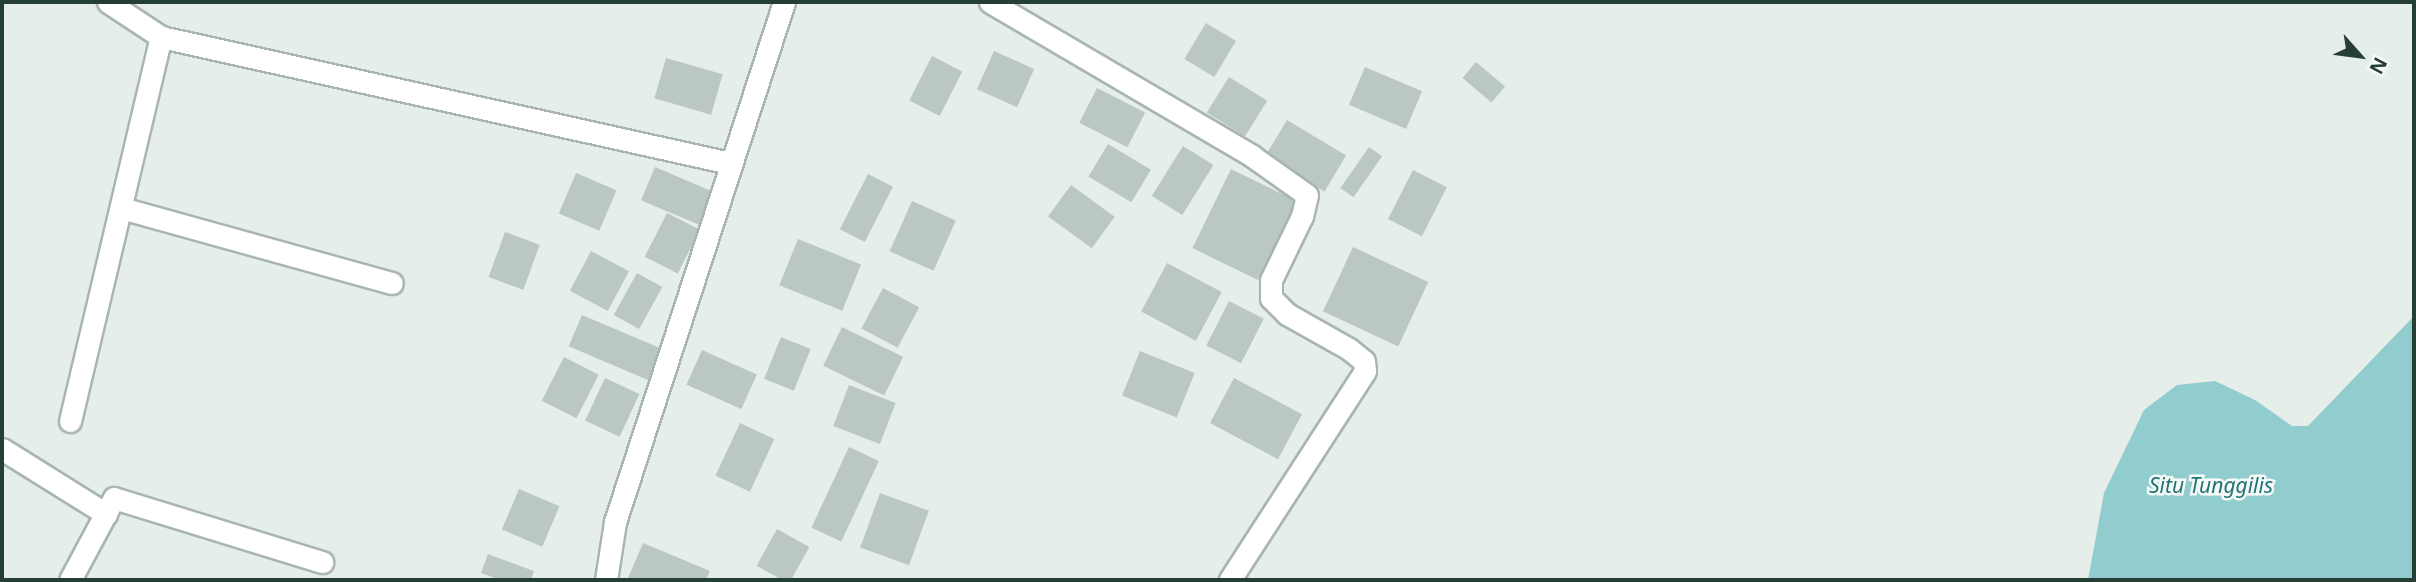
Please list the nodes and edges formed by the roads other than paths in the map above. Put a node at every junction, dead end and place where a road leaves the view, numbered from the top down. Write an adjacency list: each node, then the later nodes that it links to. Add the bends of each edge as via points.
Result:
1 (108, 2): 4 (street)
2 (784, 2): 5 (street)
3 (990, 2): 14 (street, via 1241,150 1307,195 1302,216 1271,280 1271,298 1287,314 1364,360 1365,371)
4 (161, 37): 5 (street); 6 (street)
5 (730, 163): 13 (street, via 615,522)
6 (121, 208): 7 (street); 8 (street)
7 (393, 283)
8 (70, 421)
9 (2, 449): 10 (street)
10 (106, 514): 11 (street, via 114,498); 12 (street)
11 (322, 562)
12 (70, 580)
13 (606, 580)
14 (1230, 580)

